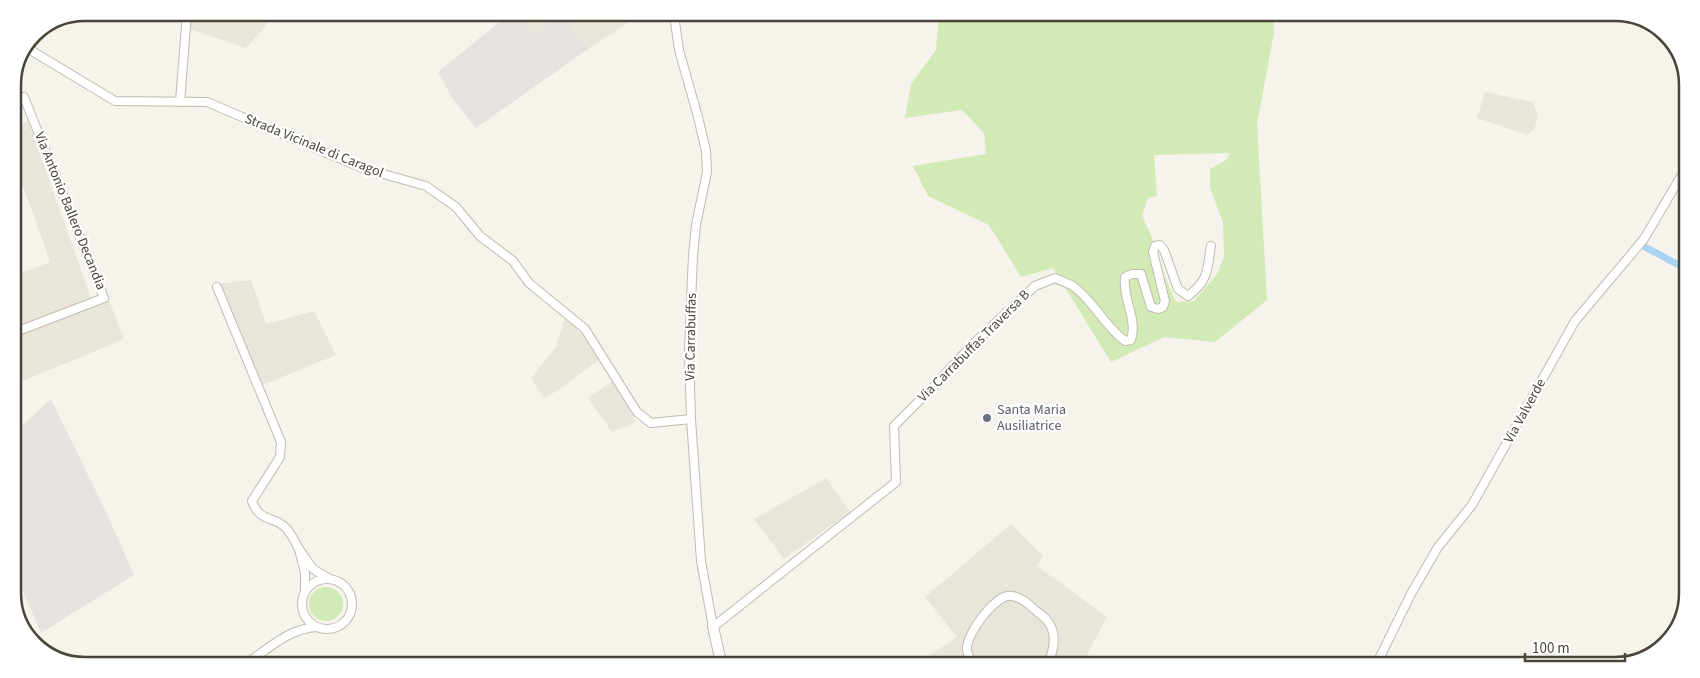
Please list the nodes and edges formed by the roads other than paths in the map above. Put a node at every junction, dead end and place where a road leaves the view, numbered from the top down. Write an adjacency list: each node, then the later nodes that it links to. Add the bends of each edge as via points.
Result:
1 (186, 21): 5 (street)
2 (675, 21): 10 (street, Via Carrabuffas, via 679,50 706,151 707,172 698,209 693,255 689,350)
3 (31, 51): 5 (street, Strada Vicinale di Caragol, via 115,101)
4 (21, 98): 9 (street, Via Antonio Ballero Decandia, via 24,97 104,298)
5 (180, 102): 10 (street, Strada Vicinale di Caragol, via 207,102 362,168 426,186 456,207 480,236 513,260 529,283 585,329 637,412 651,423)
6 (1679, 178): 22 (street, Via Valverde, via 1644,239 1574,322 1472,505 1438,547)
7 (1211, 246): 16 (street, Via Carrabuffas Traversa B, via 1207,272 1200,287 1188,296 1178,288 1164,250 1160,245 1155,246 1153,252 1165,301 1158,309 1151,307 1141,274 1125,277 1133,324 1131,340 1114,333 1083,294 1071,285 1055,278 1035,286 971,346 894,426 896,482)
8 (217, 287): 11 (street, via 281,442 280,457 252,501 260,515 287,528)
9 (21, 330)
10 (691, 419): 16 (street, Via Carrabuffas, via 701,561)
11 (299, 549): 12 (street, via 313,569); 13 (street, via 305,573)
12 (330, 579): 13 (street, via 312,584); 15 (street, via 346,588 352,599 351,611 348,619 333,629)
13 (304, 595): 14 (street, via 302,607)
14 (305, 615): 15 (street); 17 (street)
15 (317, 627): 17 (street)
16 (713, 627): 19 (street, Via Carrabuffas)
17 (302, 629): 18 (street)
18 (256, 657)
19 (720, 657)
20 (970, 657): 21 (street, via 967,648 976,627 1003,597 1012,596 1031,606 1050,623 1054,637)
21 (1052, 657)
22 (1380, 657)

